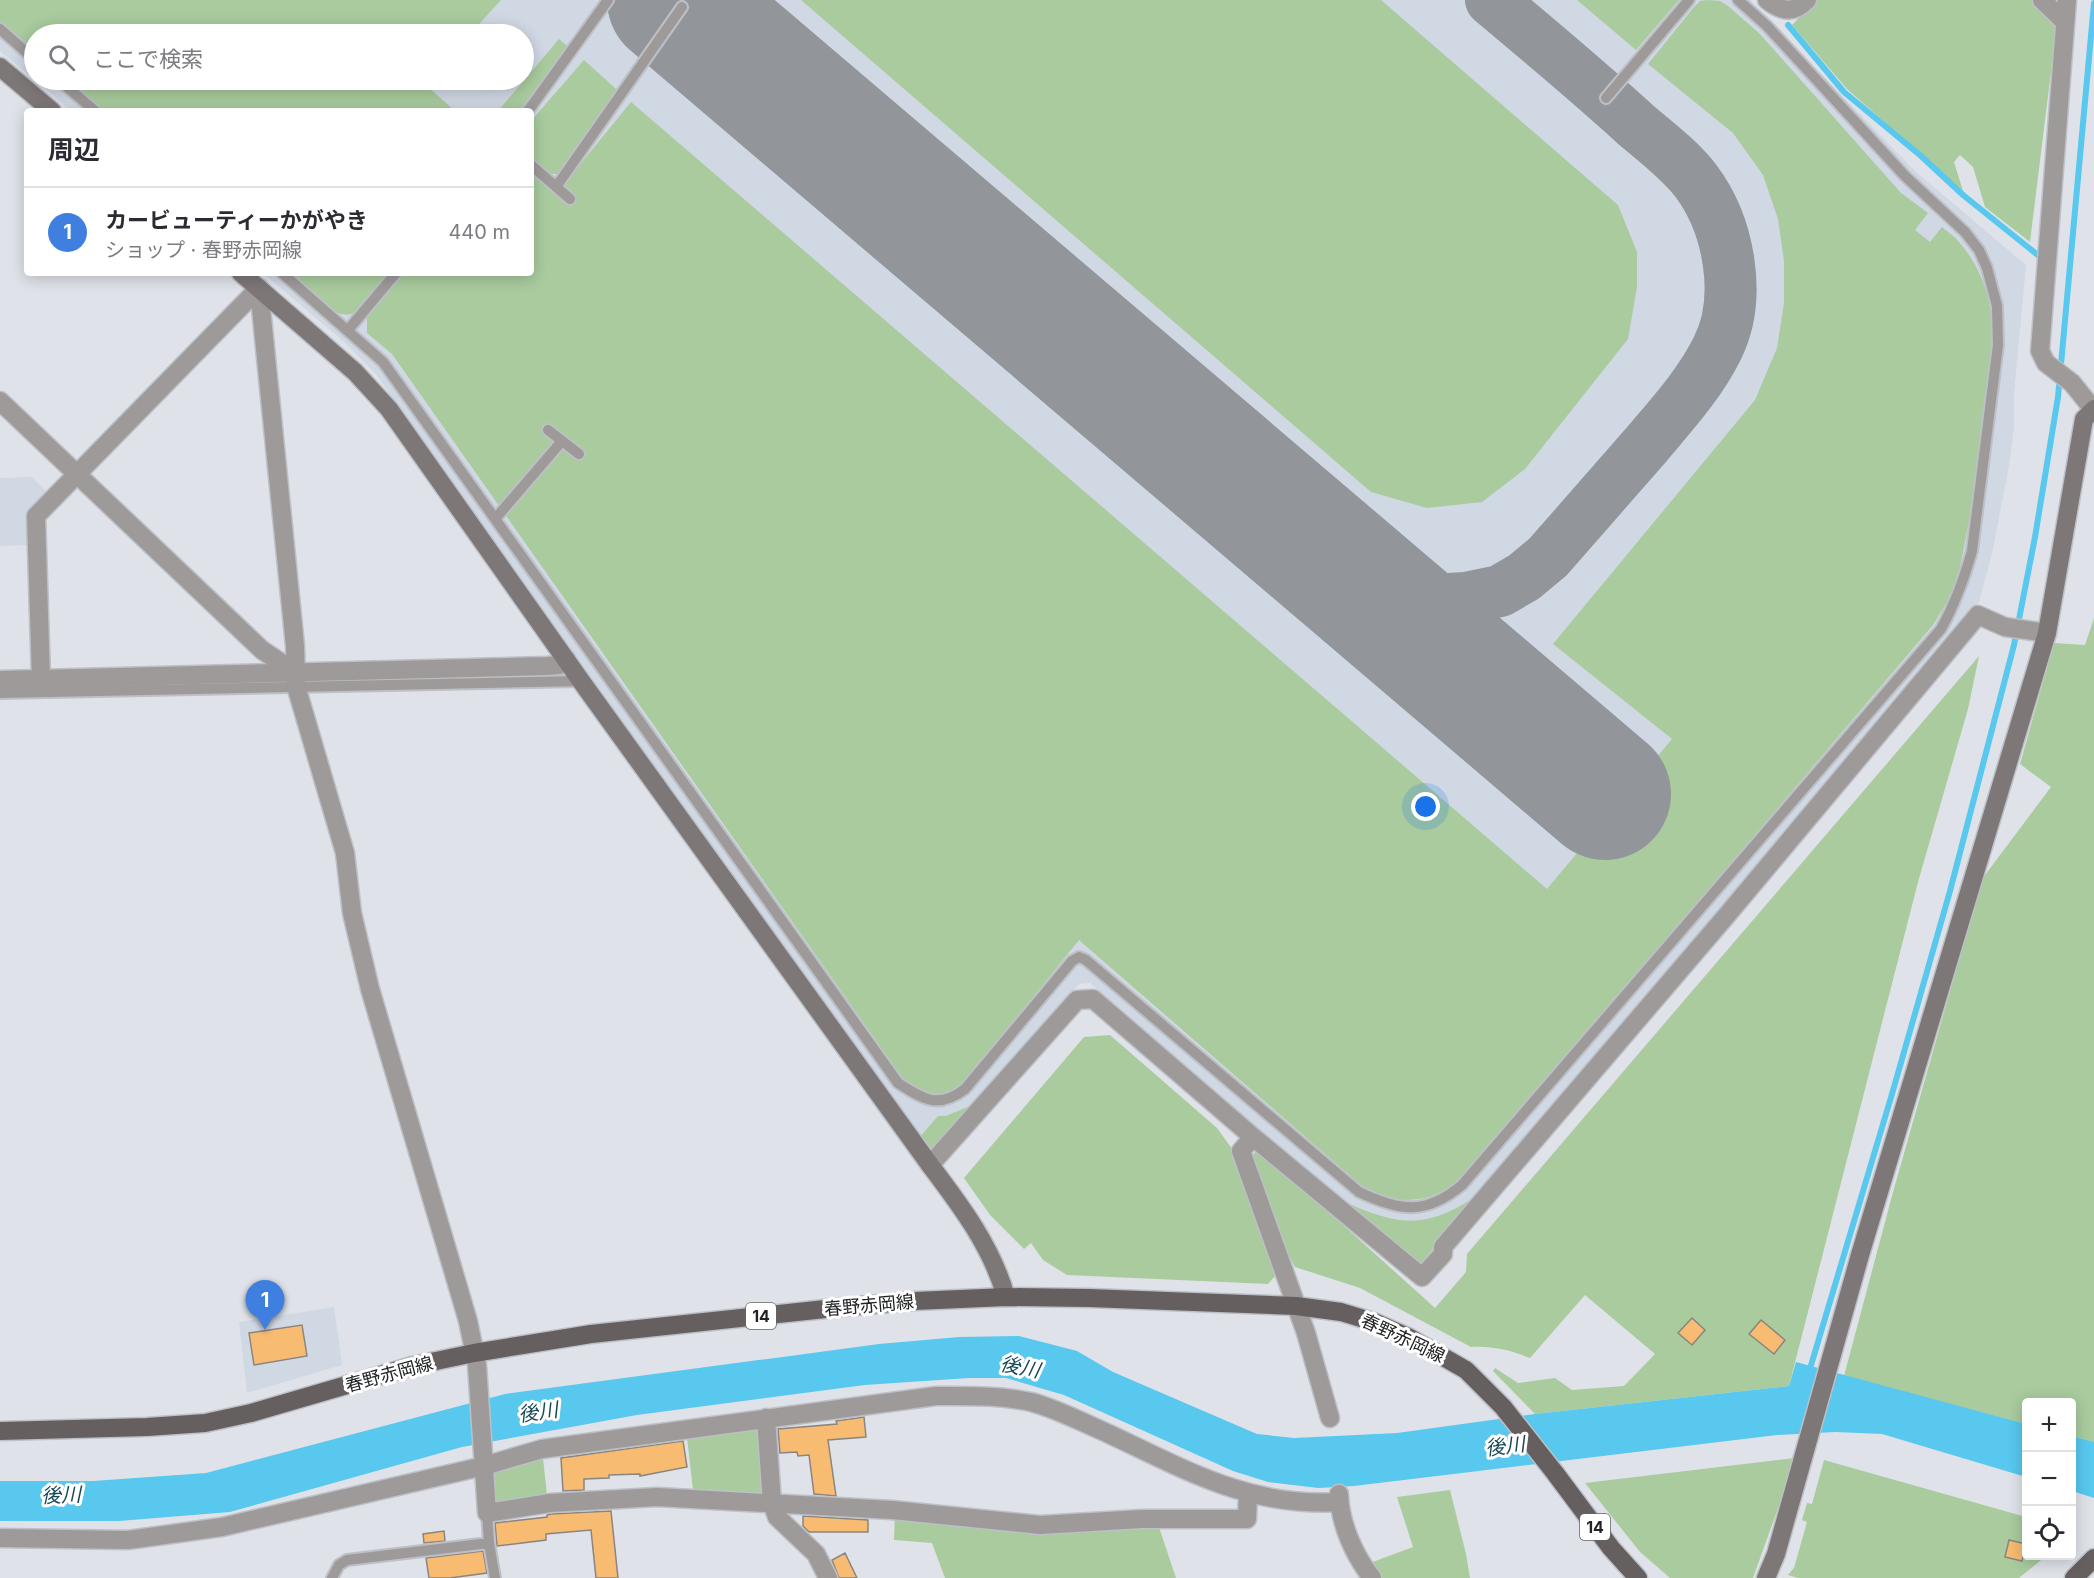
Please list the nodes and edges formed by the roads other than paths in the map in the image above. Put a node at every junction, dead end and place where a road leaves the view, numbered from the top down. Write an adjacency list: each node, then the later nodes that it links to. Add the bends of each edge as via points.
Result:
1 (608, 0): 19 (lane)
2 (1689, 0): 16 (lane)
3 (1738, 0): 34 (lane, via 1767,26 1905,176 1965,232 1987,268 1997,306 1998,345 1969,562 1941,629 1462,1185 1441,1200 1402,1208 1359,1192 1078,957 965,1089 951,1099 934,1101 918,1097 898,1083)
4 (1767, 0): 5 (street, via 1791,11)
5 (1807, 0)
6 (2042, 0): 9 (street)
7 (2067, 0): 9 (street)
8 (682, 7): 21 (lane)
9 (2065, 22): 29 (street, via 2040,351 2046,363 2072,383)
10 (0, 29): 11 (lane)
11 (24, 49)
12 (0, 67): 13 (street)
13 (24, 87)
14 (27, 90): 17 (street)
15 (71, 90): 18 (lane)
16 (1606, 98)
17 (48, 108)
18 (92, 108)
19 (530, 108)
20 (534, 168): 21 (lane)
21 (556, 187): 22 (lane)
22 (570, 199)
23 (245, 276): 26 (street)
24 (285, 276): 27 (lane)
25 (393, 276): 27 (lane)
26 (259, 288): 33 (street); 36 (street, via 355,372 389,409); 38 (street)
27 (348, 330): 34 (lane, via 383,362)
28 (0, 401): 33 (street)
29 (2093, 409): 35 (street, via 2084,419)
30 (548, 430): 31 (lane)
31 (562, 441): 32 (lane); 34 (lane)
32 (579, 454)
33 (78, 475): 37 (street, via 36,516); 38 (street)
34 (495, 519)
35 (2040, 632): 42 (street, via 2006,627 1978,615 1443,1247 1443,1254 1422,1277); 62 (street)
36 (566, 659): 38 (street, via 559,665 547,666); 40 (street)
37 (41, 679): 38 (street); 39 (street)
38 (296, 679): 40 (lane); 41 (lane); 46 (street, via 345,853 352,913 370,989)
39 (0, 680)
40 (581, 681): 43 (street)
41 (0, 693)
42 (1252, 1137): 43 (street, via 1094,999 1077,1000); 45 (street, via 1240,1151)
43 (930, 1165): 44 (street, via 991,1255)
44 (1006, 1297): 45 (main road, 春野赤岡線 / 14); 46 (main road, 春野赤岡線 / 14, via 821,1309 591,1334)
45 (1296, 1306): 48 (street); 61 (main road, 春野赤岡線 / 14, via 1341,1312 1374,1322 1466,1370 1503,1407)
46 (474, 1353): 49 (main road, 春野赤岡線 / 14, via 412,1366 205,1423); 50 (street)
47 (766, 1418): 50 (street, via 542,1449); 51 (street, via 936,1396 990,1396 1031,1402 1204,1479); 52 (street)
48 (1330, 1418)
49 (0, 1431)
50 (484, 1466): 53 (street); 54 (street, via 222,1527 128,1540)
51 (1248, 1494): 52 (street, via 1247,1519 1142,1519 1040,1525); 60 (street, via 1314,1504 1339,1498 1345,1527 1359,1561)
52 (772, 1503): 53 (street, via 657,1497 550,1503); 59 (street, via 777,1517 816,1554)
53 (487, 1513): 55 (lane)
54 (0, 1538)
55 (489, 1543): 57 (lane, via 347,1560); 58 (lane)
56 (2094, 1558): 63 (main road)
57 (332, 1578)
58 (495, 1578)
59 (828, 1578)
60 (1372, 1578)
61 (1638, 1578)
62 (1766, 1578)
63 (2074, 1578)

